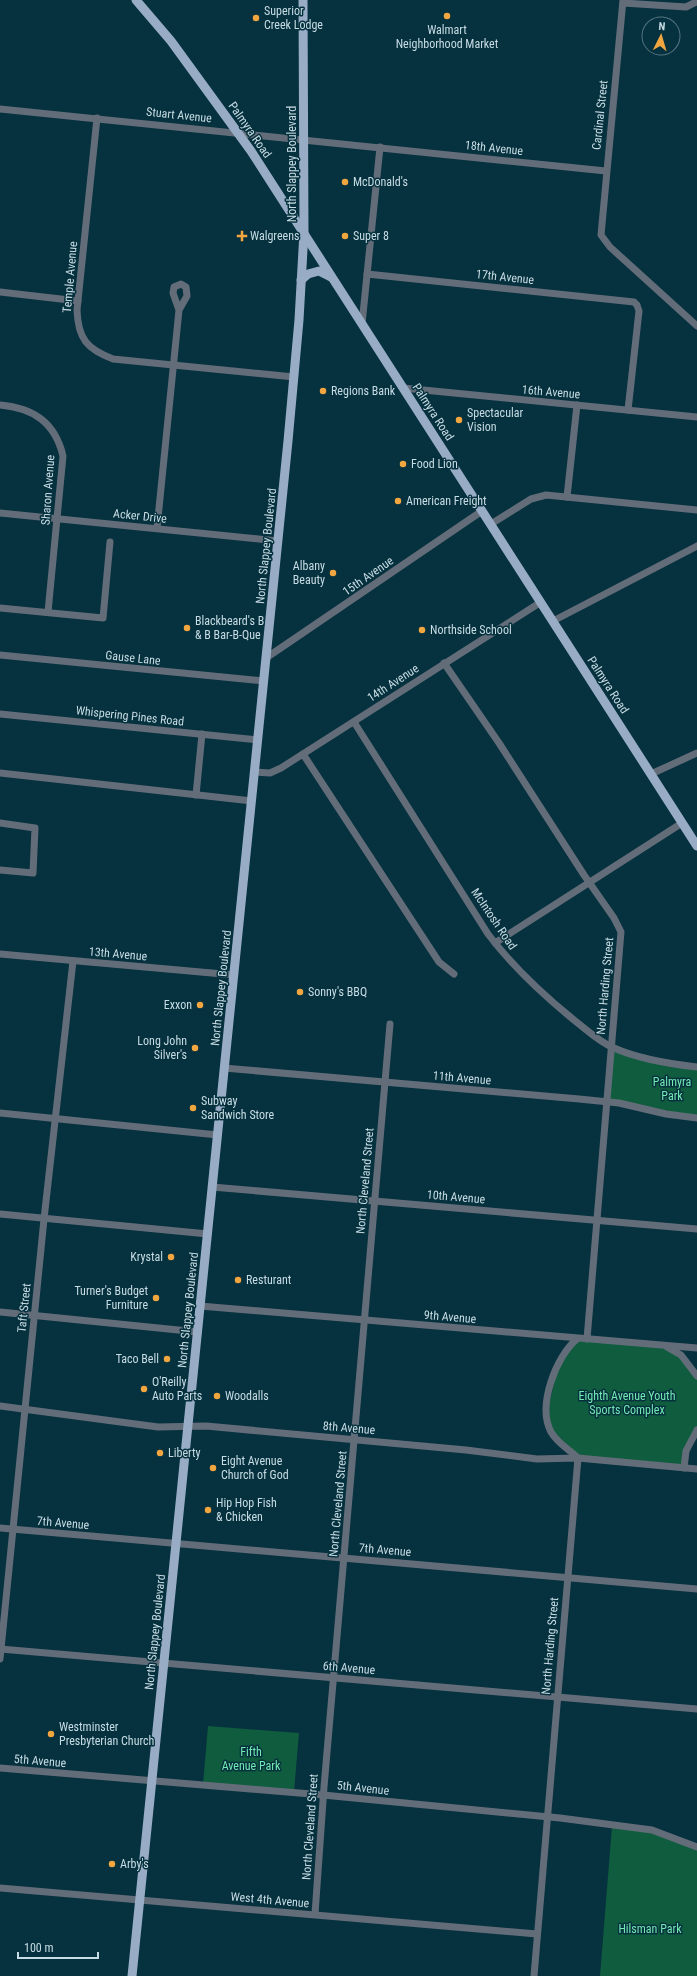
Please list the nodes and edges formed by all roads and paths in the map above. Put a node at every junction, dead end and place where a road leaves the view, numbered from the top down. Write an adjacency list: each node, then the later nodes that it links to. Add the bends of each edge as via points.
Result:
1 (136, 0): 7 (main road, Palmyra Road, via 171,41)
2 (303, 0): 8 (main road, North Slappey Boulevard)
3 (623, 1): 4 (street, via 686,8); 10 (street, Cardinal Street)
4 (696, 2)
5 (0, 108): 6 (street, Stuart Avenue)
6 (97, 118): 7 (street, Stuart Avenue); 16 (street, Temple Avenue)
7 (238, 132): 8 (street, Stuart Avenue); 11 (main road, Palmyra Road)
8 (304, 139): 9 (street, Stuart Avenue); 11 (main road, North Slappey Boulevard)
9 (380, 147): 10 (street, 18th Avenue); 12 (street)
10 (606, 171): 19 (street, Cardinal Street, via 600,232 604,241)
11 (304, 232): 13 (main road, Palmyra Road); 14 (main road, North Slappey Boulevard)
12 (367, 274): 18 (street); 25 (street, 17th Avenue, via 634,302 638,307)
13 (332, 278): 14 (main road, via 319,271 308,274); 18 (main road, Palmyra Road)
14 (301, 280): 21 (main road, North Slappey Boulevard)
15 (0, 292): 16 (street)
16 (78, 301): 20 (street, Temple Avenue, via 79,330 89,347 113,359)
17 (179, 310): 20 (street)
18 (362, 324): 22 (main road, Palmyra Road)
19 (697, 326)
20 (173, 365): 21 (street, Temple Avenue); 33 (street)
21 (294, 377): 34 (main road, North Slappey Boulevard)
22 (403, 388): 24 (street, 16th Avenue); 29 (main road, Palmyra Road)
23 (0, 405): 31 (street, Sharon Avenue, via 35,414 49,426 58,440 63,456)
24 (577, 405): 25 (street, 16th Avenue); 27 (street)
25 (628, 410): 26 (street, 16th Avenue)
26 (697, 417)
27 (568, 497): 28 (street); 32 (street, via 546,495 531,498)
28 (697, 510)
29 (482, 511): 32 (main road, Palmyra Road); 42 (street, 15th Avenue)
30 (0, 513): 31 (street, Acker Drive)
31 (57, 519): 33 (street, Acker Drive); 39 (street, Sharon Avenue)
32 (491, 524): 37 (main road, Palmyra Road)
33 (157, 528): 34 (street, Acker Drive)
34 (278, 541): 42 (main road, North Slappey Boulevard)
35 (110, 542): 39 (street, via 103,618)
36 (697, 546): 40 (street)
37 (541, 602): 40 (main road, Palmyra Road); 43 (street, 14th Avenue)
38 (0, 608): 39 (street)
39 (48, 612)
40 (553, 621): 53 (main road, Palmyra Road)
41 (0, 655): 44 (street, Gause Lane)
42 (266, 658): 44 (main road, North Slappey Boulevard)
43 (444, 663): 46 (street, 14th Avenue); 60 (street, North Harding Street)
44 (264, 681): 48 (main road, North Slappey Boulevard)
45 (0, 714): 47 (street, Whispering Pines Road)
46 (354, 722): 50 (street, 14th Avenue); 61 (street, McIntosh Road)
47 (202, 734): 48 (street, Whispering Pines Road); 54 (street)
48 (258, 740): 51 (main road, North Slappey Boulevard)
49 (697, 753): 53 (street)
50 (303, 754): 51 (street, 14th Avenue, via 275,772); 64 (street, via 439,962)
51 (254, 772): 55 (main road, North Slappey Boulevard)
52 (0, 773): 54 (street)
53 (651, 774): 57 (main road, Palmyra Road)
54 (196, 795): 55 (street)
55 (252, 801): 65 (main road, North Slappey Boulevard)
56 (0, 823): 59 (street, via 35,828 33,873)
57 (682, 823): 58 (main road, Palmyra Road); 60 (street)
58 (697, 846)
59 (0, 870)
60 (590, 883): 61 (street); 67 (street, North Harding Street, via 621,932)
61 (495, 943): 67 (street, McIntosh Road, via 511,964 541,992)
62 (0, 954): 63 (street, 13th Avenue)
63 (73, 961): 65 (street, 13th Avenue); 74 (street, Taft Street)
64 (454, 974)
65 (234, 975): 69 (main road, North Slappey Boulevard)
66 (390, 1024): 70 (street, North Cleveland Street)
67 (611, 1047): 68 (street, McIntosh Road, via 636,1056); 71 (street, North Harding Street)
68 (697, 1066)
69 (224, 1068): 70 (street, 11th Avenue); 75 (main road, North Slappey Boulevard)
70 (384, 1082): 71 (street, 11th Avenue); 77 (street, North Cleveland Street)
71 (608, 1102): 73 (street, 11th Avenue); 80 (street, North Harding Street)
72 (0, 1113): 74 (street)
73 (697, 1118)
74 (55, 1119): 75 (street); 79 (street, Taft Street)
75 (218, 1135): 76 (main road, North Slappey Boulevard)
76 (212, 1187): 77 (street, 10th Avenue); 82 (main road, North Slappey Boulevard)
77 (374, 1201): 80 (street, 10th Avenue); 86 (street, North Cleveland Street)
78 (0, 1214): 79 (street)
79 (44, 1219): 82 (street); 85 (street, Taft Street)
80 (598, 1221): 81 (street, 10th Avenue); 89 (street, North Harding Street)
81 (697, 1229)
82 (208, 1234): 83 (main road, North Slappey Boulevard)
83 (200, 1306): 86 (street, 9th Avenue); 87 (main road, North Slappey Boulevard)
84 (0, 1312): 85 (street)
85 (35, 1317): 87 (street); 94 (street, Taft Street)
86 (364, 1321): 88 (street, 9th Avenue); 97 (street, North Cleveland Street)
87 (198, 1332): 95 (main road, North Slappey Boulevard)
88 (577, 1339): 89 (street, 9th Avenue); 98 (street, via 570,1344 557,1366 548,1394 546,1413 550,1431 556,1440)
89 (587, 1339): 90 (street, 9th Avenue)
90 (665, 1346): 91 (street, 9th Avenue); 92 (street, via 681,1355)
91 (697, 1348)
92 (697, 1376)
93 (0, 1406): 94 (street, 8th Avenue)
94 (25, 1409): 95 (street, 8th Avenue, via 175,1428); 102 (street, Taft Street)
95 (188, 1425): 97 (street, 8th Avenue); 103 (main road, North Slappey Boulevard)
96 (697, 1430): 99 (street, via 686,1451)
97 (354, 1440): 98 (street, 8th Avenue, via 537,1459); 104 (street, North Cleveland Street)
98 (578, 1458): 99 (street, 8th Avenue); 105 (street, North Harding Street)
99 (684, 1468): 100 (street, 8th Avenue)
100 (697, 1469)
101 (0, 1528): 102 (street, 7th Avenue)
102 (12, 1529): 103 (street, 7th Avenue); 107 (street, Taft Street)
103 (176, 1544): 104 (street, 7th Avenue); 109 (main road, North Slappey Boulevard)
104 (344, 1557): 105 (street, 7th Avenue); 110 (street, North Cleveland Street)
105 (568, 1577): 106 (street, 7th Avenue); 111 (street, North Harding Street)
106 (697, 1589)
107 (0, 1649): 108 (street, Taft Street); 109 (street, 6th Avenue)
108 (0, 1659)
109 (164, 1663): 110 (street, 6th Avenue); 114 (main road, North Slappey Boulevard)
110 (334, 1678): 111 (street, 6th Avenue); 115 (street, North Cleveland Street)
111 (557, 1696): 112 (street, 6th Avenue); 116 (street, North Harding Street)
112 (697, 1709)
113 (0, 1768): 114 (street, 5th Avenue)
114 (152, 1781): 115 (street, 5th Avenue); 119 (main road, North Slappey Boulevard)
115 (323, 1795): 116 (street, 5th Avenue); 120 (street, North Cleveland Street)
116 (547, 1816): 117 (street, 5th Avenue, via 652,1830); 121 (street, North Harding Street)
117 (697, 1847)
118 (0, 1888): 119 (street, West 4th Avenue)
119 (140, 1900): 120 (street, West 4th Avenue); 122 (main road, North Slappey Boulevard)
120 (315, 1914): 121 (street, West 4th Avenue)
121 (537, 1934): 123 (street, North Harding Street)
122 (132, 1976)
123 (534, 1976)

